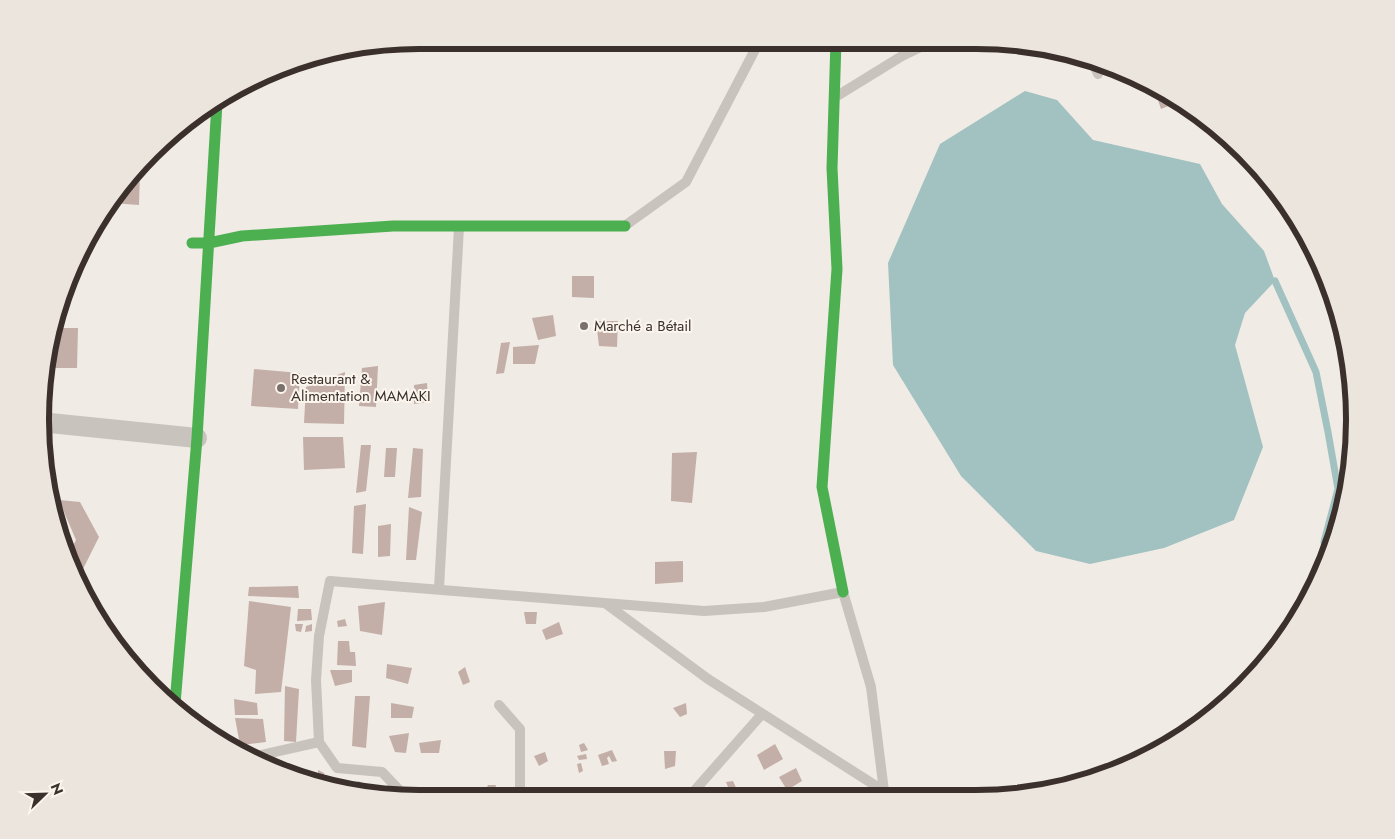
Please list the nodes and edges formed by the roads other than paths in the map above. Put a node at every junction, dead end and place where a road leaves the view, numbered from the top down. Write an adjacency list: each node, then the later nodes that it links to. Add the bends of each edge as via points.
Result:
1 (755, 49): 9 (lane, via 686,182)
2 (836, 49): 6 (street)
3 (916, 49): 6 (lane)
4 (1095, 68): 5 (lane)
5 (1098, 74)
6 (834, 98): 15 (street, via 832,168 837,269 822,487)
7 (218, 109): 11 (street)
8 (459, 226): 9 (street); 11 (street, via 393,226 242,236); 14 (lane)
9 (625, 226)
10 (192, 243): 11 (street)
11 (209, 243): 13 (street)
12 (49, 423): 13 (street)
13 (185, 437): 17 (street)
14 (439, 588): 16 (lane); 20 (lane, via 330,581 316,680)
15 (843, 592): 16 (lane, via 764,607 704,611); 26 (lane, via 871,687)
16 (605, 603): 19 (lane, via 708,679)
17 (175, 698)
18 (499, 705): 23 (lane, via 520,729)
19 (762, 714): 24 (lane); 25 (lane)
20 (319, 742): 21 (lane); 22 (lane, via 337,768 382,772)
21 (262, 755)
22 (398, 789)
23 (520, 790)
24 (695, 790)
25 (879, 790)
26 (886, 790)

